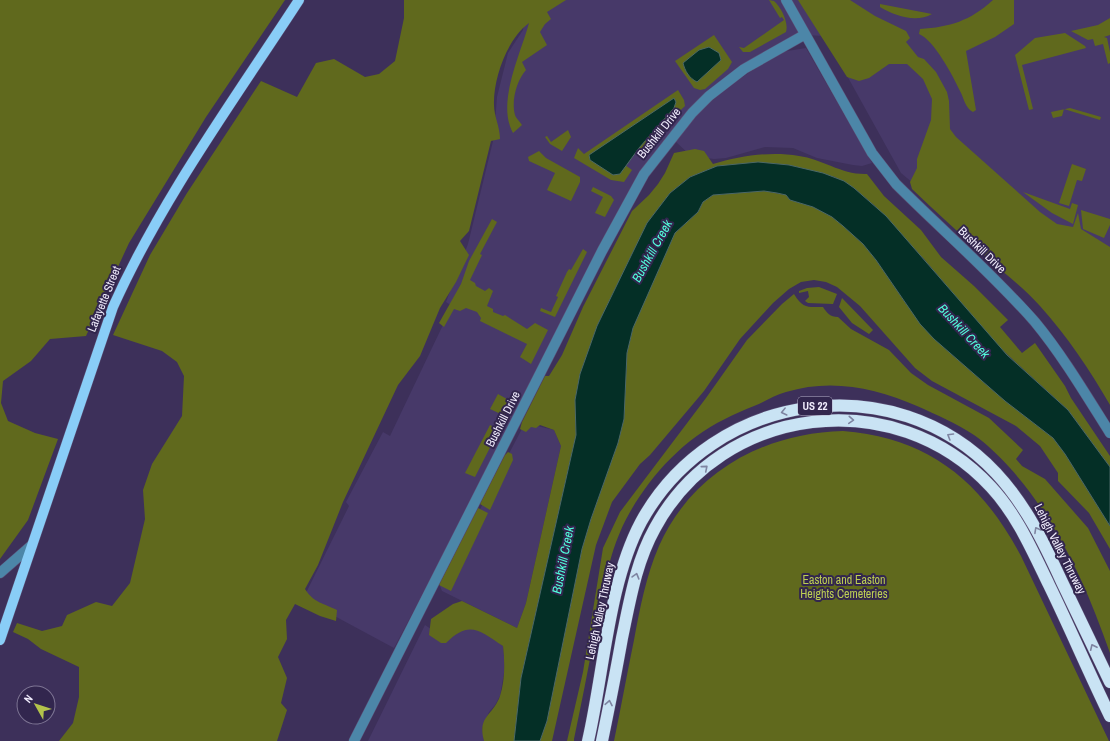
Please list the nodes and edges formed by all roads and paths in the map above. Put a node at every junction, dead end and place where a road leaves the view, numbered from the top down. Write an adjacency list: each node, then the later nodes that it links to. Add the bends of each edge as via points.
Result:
1 (299, 0): 5 (main road, Lafayette Street, via 179,182 131,267 113,308)
2 (786, 0): 3 (street)
3 (804, 36): 4 (street, Bushkill Drive, via 872,153 884,169 1036,323); 10 (street, Bushkill Drive, via 751,64 716,90 686,121 644,174 602,251)
4 (1110, 433)
5 (32, 545): 6 (street); 7 (main road, Lafayette Street)
6 (0, 573)
7 (0, 640)
8 (1110, 682): 11 (highway, Lehigh Valley Thruway / US 22, one-way to 11, via 1033,523 1006,485 983,460 944,432 912,418 861,406 811,407 763,418 720,439 685,466 656,498 634,537 619,582)
9 (1108, 713): 12 (highway, US 22, one-way to 9, via 634,581 648,543 668,507 705,467 740,444 784,427 828,420 875,423 923,438 965,463 990,486 1012,513 1032,550)
10 (354, 741)
11 (588, 741)
12 (602, 741)

